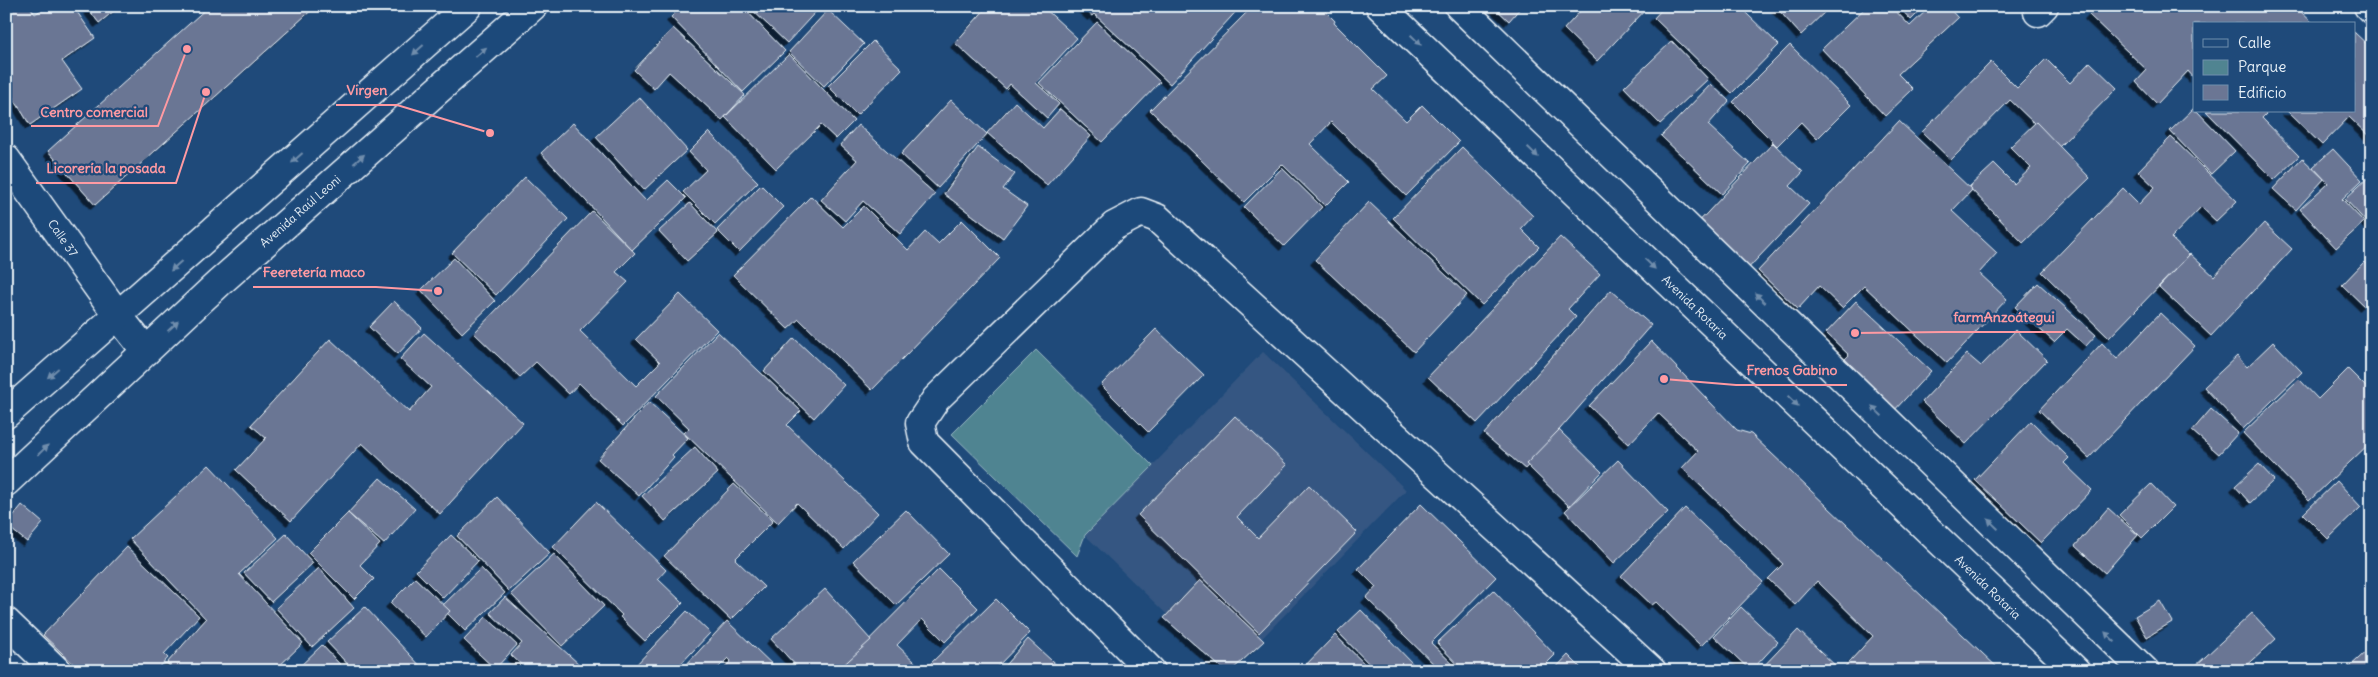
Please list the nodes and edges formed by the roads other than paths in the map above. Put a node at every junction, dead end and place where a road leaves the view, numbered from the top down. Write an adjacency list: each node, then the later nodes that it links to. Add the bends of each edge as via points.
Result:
1 (468, 6): 8 (street, one-way to 8)
2 (533, 6): 9 (street, Avenida Raúl Leoni, one-way to 2)
3 (1380, 6): 17 (street, Avenida Rotaria, one-way to 17)
4 (1459, 6): 13 (street, one-way to 4)
5 (2368, 6): 6 (street)
6 (2372, 10)
7 (6, 159): 8 (street, Calle 37)
8 (119, 317): 9 (street, Calle 37); 10 (street, one-way to 10)
9 (146, 351): 11 (street, Avenida Raúl Leoni, one-way to 9)
10 (6, 414)
11 (6, 482)
12 (6, 622): 14 (street)
13 (2144, 670)
14 (57, 671)
15 (1151, 671): 16 (street, via 924,442 920,423 936,399 1114,226 1141,212 1157,218)
16 (1652, 671)
17 (2076, 671)

